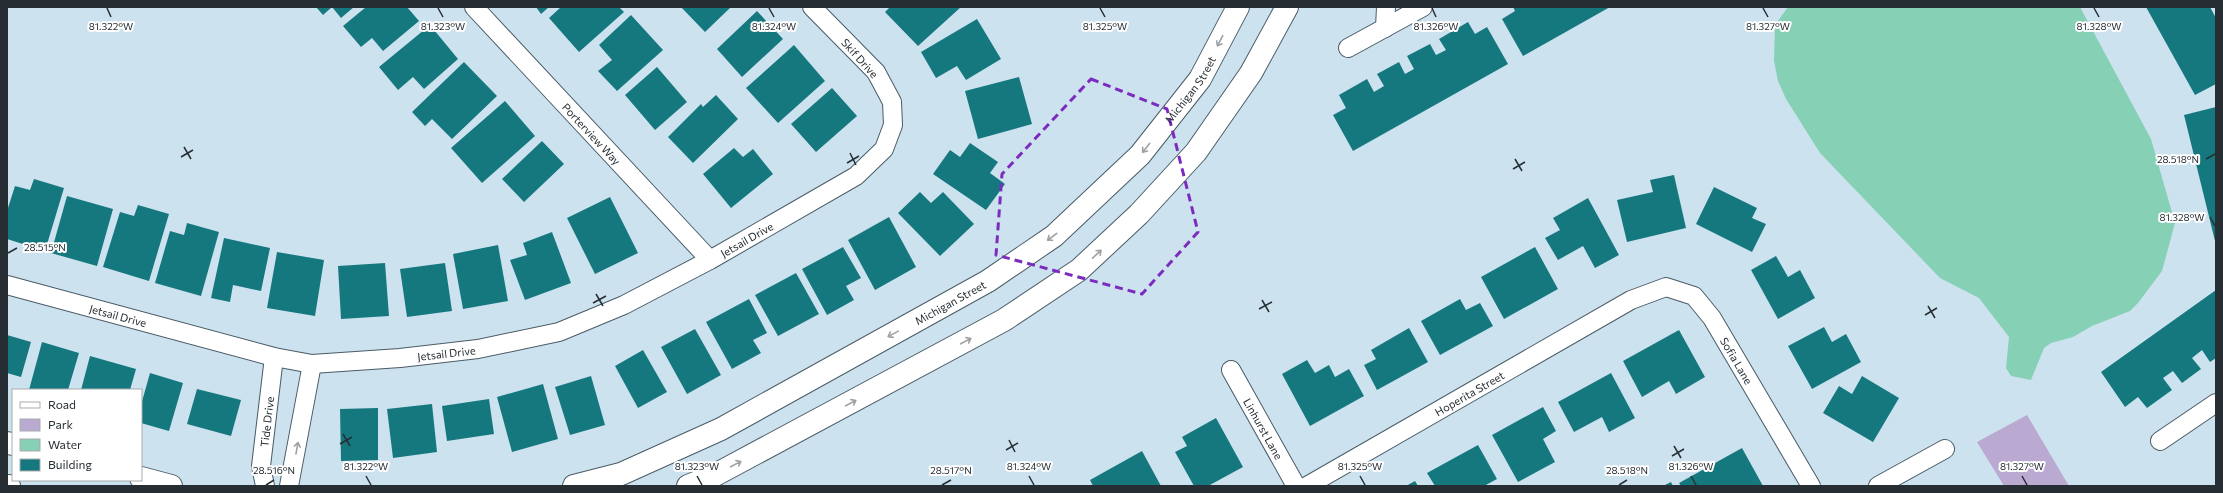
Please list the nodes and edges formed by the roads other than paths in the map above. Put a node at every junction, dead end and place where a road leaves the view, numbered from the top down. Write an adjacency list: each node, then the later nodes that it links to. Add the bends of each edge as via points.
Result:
1 (474, 7): 10 (street, Porterview Way)
2 (812, 7): 9 (street, Skif Drive, via 876,72 892,102 893,125 884,150)
3 (1238, 7): 23 (street, Michigan Street, one-way to 23, via 1200,78 1140,155 1054,236 988,281 721,430 621,474)
4 (1286, 7): 24 (street, one-way to 4, via 722,472 1004,320 1079,270 1139,214 1196,152 1251,73)
5 (1386, 7): 7 (street)
6 (1423, 7): 7 (street)
7 (1385, 28): 8 (street)
8 (1348, 48)
9 (856, 176): 10 (street, Jetsail Drive)
10 (710, 260): 14 (street, Jetsail Drive, via 624,305 559,332 478,349)
11 (7, 285): 13 (street, Jetsail Drive)
12 (1631, 300): 26 (street, Hoperita Street); 27 (street, Sofia Lane, via 1666,286 1694,296 1712,318)
13 (274, 357): 14 (street, Jetsail Drive); 21 (street, Tide Drive, via 261,466)
14 (312, 364): 22 (street, one-way to 14)
15 (1231, 370): 25 (street, Linhurst Lane)
16 (2216, 403): 17 (street)
17 (2160, 441)
18 (1945, 450): 28 (street)
19 (142, 478): 20 (street)
20 (171, 486)
21 (265, 486)
22 (289, 486)
23 (574, 486)
24 (688, 486)
25 (1296, 486)
26 (1307, 486)
27 (1811, 486)
28 (1878, 486)

